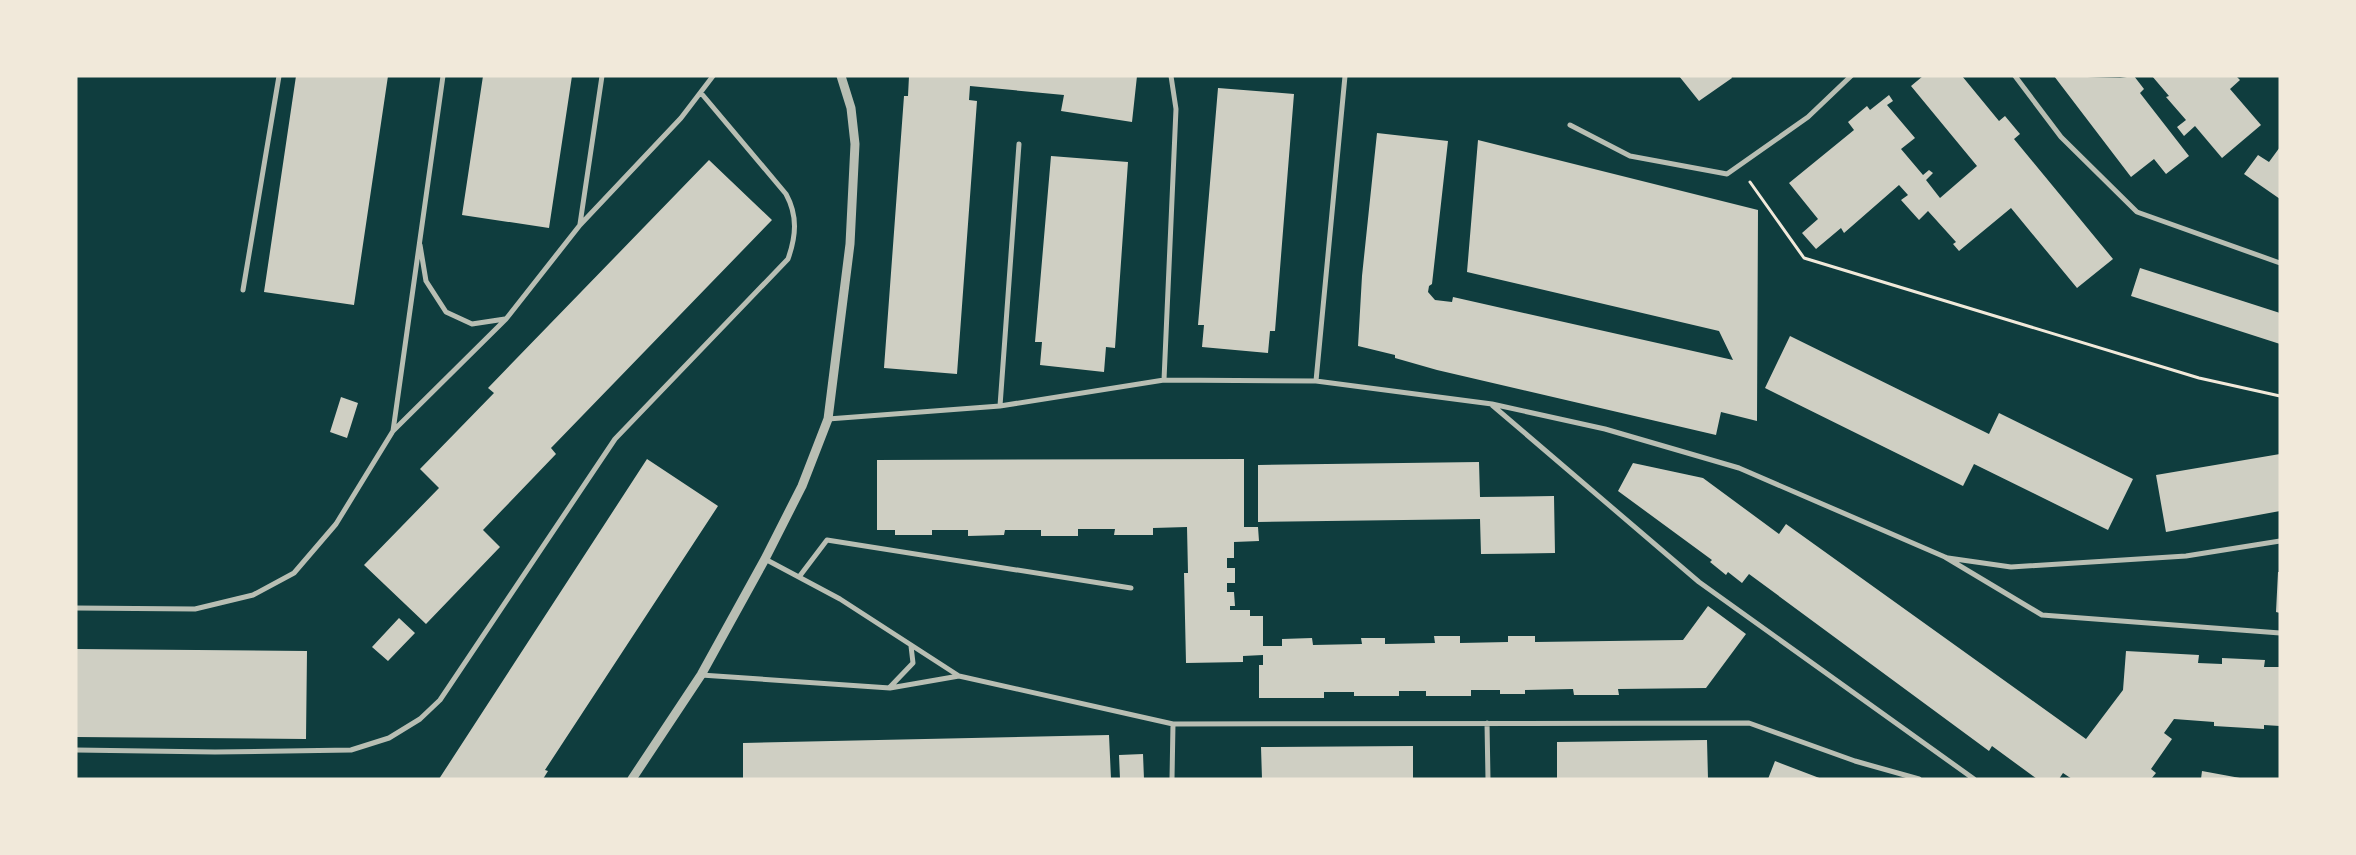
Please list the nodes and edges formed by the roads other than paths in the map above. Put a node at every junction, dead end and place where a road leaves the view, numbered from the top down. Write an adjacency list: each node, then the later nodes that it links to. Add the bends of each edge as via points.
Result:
1 (279, 76): 16 (street)
2 (444, 76): 14 (street)
3 (602, 76): 13 (street)
4 (713, 76): 10 (street)
5 (841, 76): 22 (street, via 851,108 855,144 850,244)
6 (1172, 76): 18 (street, via 1176,109)
7 (1345, 76): 19 (street)
8 (1851, 76): 11 (street, via 1808,117 1726,174 1630,156)
9 (2015, 76): 15 (street, via 2061,136 2137,212)
10 (702, 93): 13 (street); 37 (street, via 792,205 795,235 788,259 615,438 440,700 420,719 389,738 351,750)
11 (1570, 125)
12 (1019, 144): 21 (street)
13 (580, 224): 17 (street)
14 (419, 236): 17 (street, via 426,281 446,312 472,324); 23 (street)
15 (2280, 263)
16 (243, 290)
17 (506, 319): 23 (street)
18 (1164, 380): 19 (street); 21 (street)
19 (1316, 381): 20 (street)
20 (1492, 404): 25 (street, via 1605,429 1739,468); 42 (street, via 1698,582)
21 (1000, 406): 22 (street)
22 (828, 419): 26 (street, via 802,486)
23 (393, 431): 29 (street, via 336,524 294,573 253,595 194,609)
24 (2280, 541): 25 (street, via 2186,556 2010,568)
25 (1945, 557): 30 (street, via 2042,615)
26 (765, 559): 27 (street); 32 (street)
27 (799, 577): 28 (street, via 828,540); 31 (street, via 840,599)
28 (1131, 588)
29 (76, 608)
30 (2280, 633)
31 (911, 646): 33 (street); 34 (street, via 913,663)
32 (701, 675): 34 (street); 38 (street)
33 (959, 676): 34 (street); 36 (street)
34 (890, 688)
35 (1487, 723): 36 (street); 40 (street); 41 (street, via 1749,723 1856,761)
36 (1173, 724): 39 (street)
37 (76, 750)
38 (632, 779)
39 (1172, 779)
40 (1488, 779)
41 (1919, 779)
42 (1974, 779)

